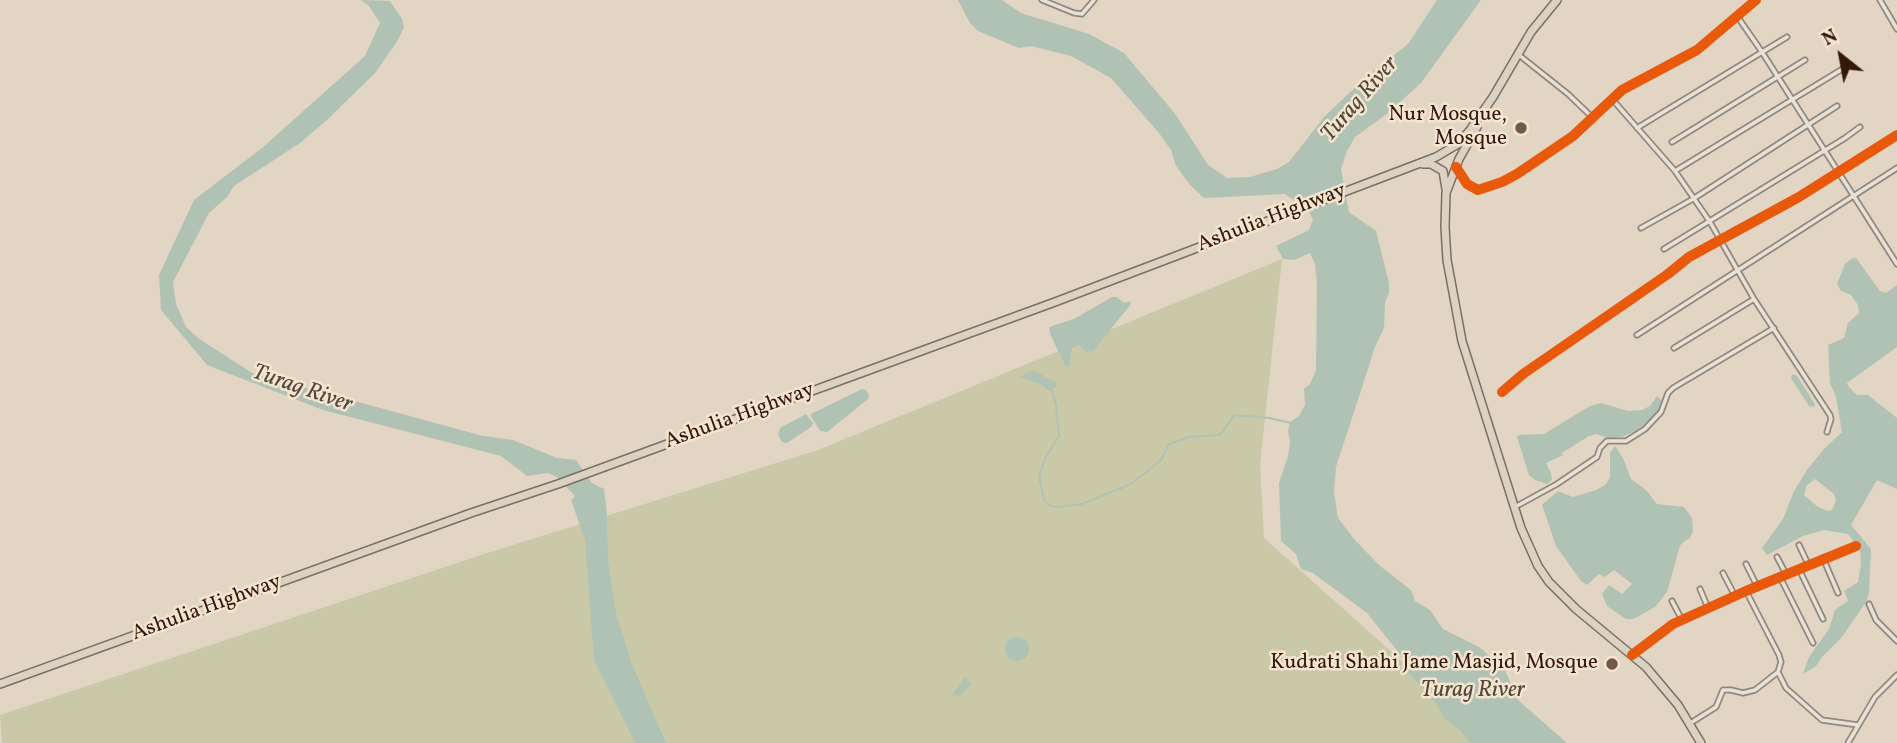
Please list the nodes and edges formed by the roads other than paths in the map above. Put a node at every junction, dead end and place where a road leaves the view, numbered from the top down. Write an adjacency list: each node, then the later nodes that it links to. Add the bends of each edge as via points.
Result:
1 (1042, 0): 2 (street, via 1082,14)
2 (1094, 0)
3 (1557, 0): 10 (highway)
4 (1880, 0): 7 (street)
5 (1755, 1): 6 (street)
6 (1737, 16): 9 (street); 15 (street, via 1697,50 1622,90)
7 (1897, 29)
8 (1787, 37): 9 (street)
9 (1762, 52): 13 (street); 21 (street)
10 (1518, 53): 14 (highway); 18 (street)
11 (1805, 60): 13 (street)
12 (1849, 65): 16 (street)
13 (1778, 77): 16 (street); 23 (street)
14 (1493, 97): 25 (highway, Ashulia Highway, via 1447,153); 26 (highway)
15 (1612, 100): 18 (street); 21 (street)
16 (1792, 100): 19 (street); 28 (street)
17 (1838, 106): 19 (street)
18 (1593, 118): 26 (street, via 1517,174 1486,188 1474,189)
19 (1808, 123): 24 (street); 32 (street)
20 (1860, 127): 24 (street)
21 (1637, 128): 28 (street)
22 (1897, 135): 29 (street)
23 (1672, 142)
24 (1825, 150): 29 (street); 33 (street)
25 (1416, 164): 30 (highway, via 1431,164 1443,171); 71 (highway, Ashulia Highway, via 558,484)
26 (1456, 167): 30 (highway)
27 (1897, 168): 31 (street)
28 (1675, 171): 32 (street)
29 (1838, 172): 31 (street); 35 (street, via 1771,214)
30 (1446, 193): 45 (highway, via 1447,260 1462,341)
31 (1853, 196): 37 (street); 38 (street)
32 (1693, 199): 33 (street); 34 (street)
33 (1710, 222): 35 (street); 36 (street)
34 (1641, 228)
35 (1719, 239): 38 (street); 43 (street, via 1522,374)
36 (1664, 249)
37 (1897, 264)
38 (1738, 271): 39 (street); 41 (street)
39 (1754, 299): 40 (street); 42 (street)
40 (1774, 328): 44 (street, via 1830,415); 45 (street, via 1674,388 1645,429 1626,441 1607,441 1597,457)
41 (1637, 335)
42 (1674, 348)
43 (1503, 392)
44 (1827, 432)
45 (1515, 507): 68 (highway, via 1528,546 1549,582)
46 (1799, 545): 51 (street)
47 (1856, 546): 49 (street)
48 (1777, 557): 54 (street)
49 (1823, 558): 51 (street); 59 (street)
50 (1746, 564): 56 (street)
51 (1808, 564): 52 (street)
52 (1799, 569): 54 (street); 64 (street)
53 (1723, 573): 60 (street)
54 (1786, 574): 55 (street)
55 (1780, 577): 56 (street); 67 (street)
56 (1757, 586): 58 (street)
57 (1700, 589): 63 (street)
58 (1746, 591): 60 (street); 69 (street, via 1779,655)
59 (1838, 593)
60 (1735, 596): 63 (street)
61 (1672, 601): 65 (street)
62 (1869, 604): 66 (street, via 1876,620)
63 (1709, 608): 65 (street)
64 (1823, 619)
65 (1682, 620): 68 (street)
66 (1897, 641)
67 (1813, 643)
68 (1632, 655): 72 (highway, via 1663,687)
69 (1778, 672): 72 (street, via 1755,690 1723,690 1716,707); 73 (street, via 1786,688 1822,720)
70 (1897, 675): 73 (street, via 1875,697)
71 (0, 684)
72 (1689, 724): 74 (highway)
73 (1858, 725): 75 (street)
74 (1701, 743)
75 (1848, 743)

